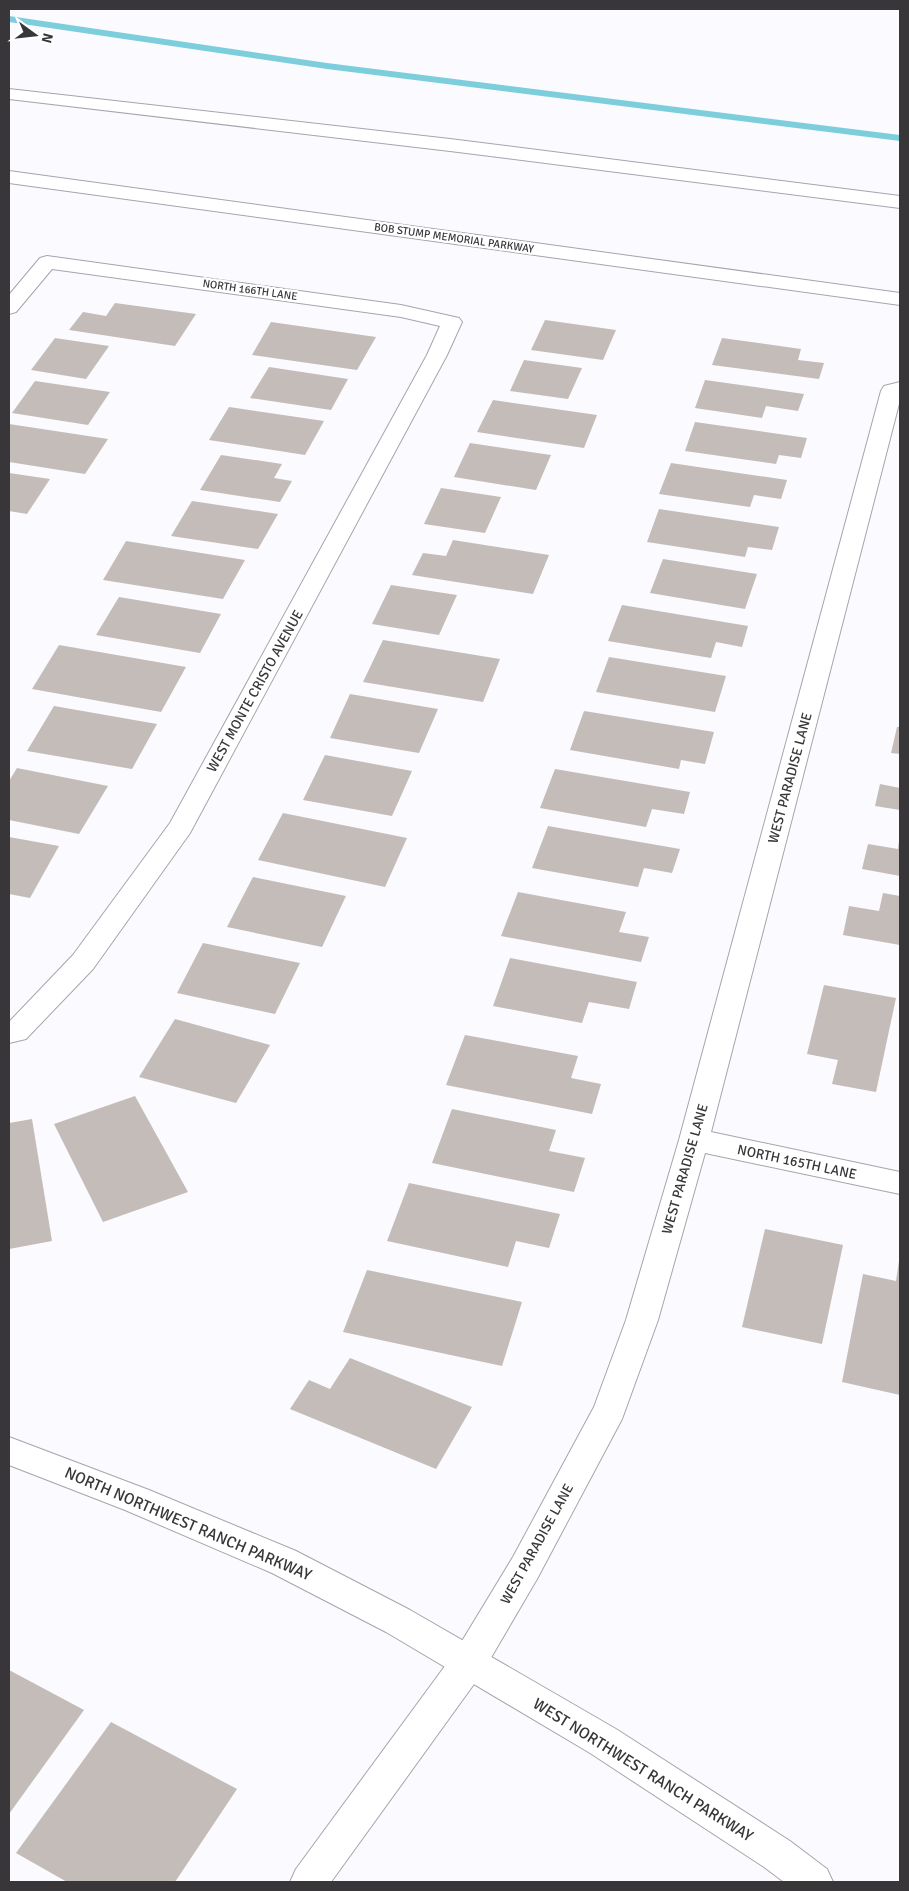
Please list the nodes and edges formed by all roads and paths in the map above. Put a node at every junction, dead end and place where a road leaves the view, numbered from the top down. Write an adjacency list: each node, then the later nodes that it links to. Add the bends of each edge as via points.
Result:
1 (9, 77): 3 (main road, via 226,104)
2 (9, 94): 3 (main road)
3 (450, 144): 7 (main road)
4 (9, 177): 6 (main road, BOB STUMP MEMORIAL PARKWAY)
5 (30, 198): 6 (main road)
6 (176, 201): 8 (main road, BOB STUMP MEMORIAL PARKWAY)
7 (900, 202)
8 (900, 300)
9 (9, 308): 10 (main road, NORTH 166TH LANE, via 47,262 401,311)
10 (452, 322): 12 (main road, WEST MONTE CRISTO AVENUE, via 181,827 82,962)
11 (900, 388): 13 (main road, WEST PARADISE LANE, via 892,391)
12 (12, 1033)
13 (694, 1140): 14 (main road, NORTH 165TH LANE); 16 (main road, WEST PARADISE LANE, via 642,1320 610,1409 525,1568)
14 (900, 1183)
15 (9, 1451): 16 (main road, NORTH NORTHWEST RANCH PARKWAY, via 284,1562)
16 (469, 1662): 17 (main road, WEST PARADISE LANE); 18 (main road, WEST NORTHWEST RANCH PARKWAY, via 602,1741 777,1854)
17 (309, 1882)
18 (814, 1882)

